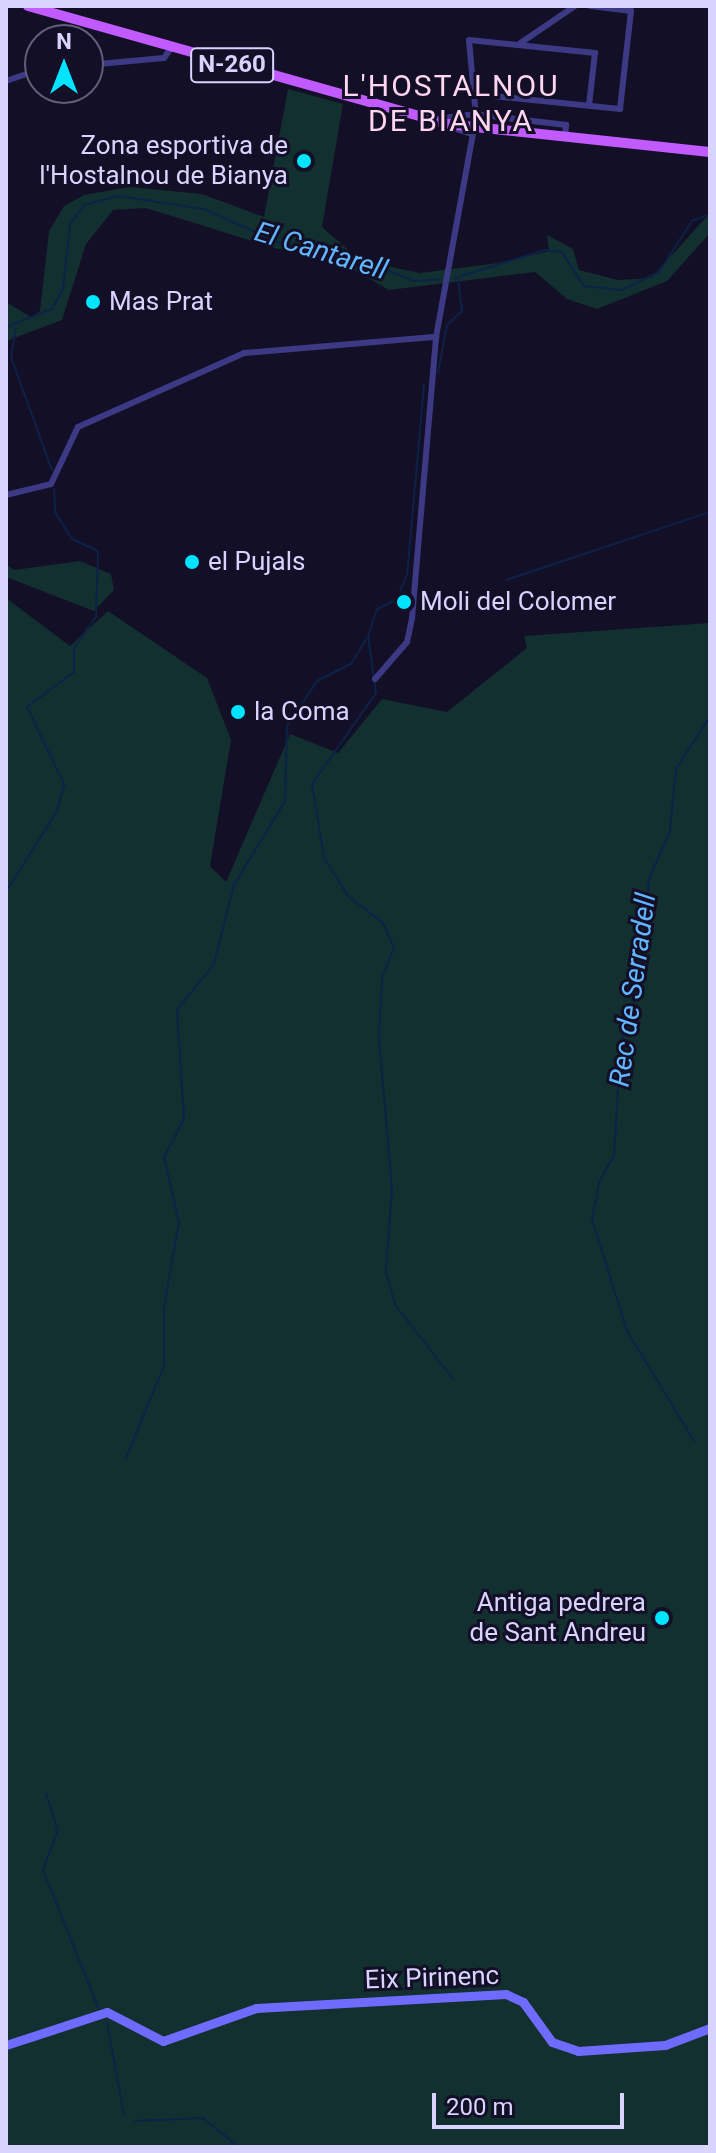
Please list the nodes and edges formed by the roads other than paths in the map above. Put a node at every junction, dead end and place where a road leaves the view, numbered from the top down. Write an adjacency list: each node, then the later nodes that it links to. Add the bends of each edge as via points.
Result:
1 (28, 6): 5 (main road, N-260)
2 (575, 6): 4 (street)
3 (590, 6): 9 (street, via 631,11 620,109)
4 (519, 44): 7 (street, via 469,40); 9 (street, via 595,53)
5 (171, 48): 6 (street, via 164,58); 11 (main road, N-260)
6 (104, 64)
7 (473, 94): 8 (street); 9 (street)
8 (474, 104): 10 (street); 12 (street)
9 (589, 105)
10 (477, 115): 12 (street); 12 (street); 13 (street, via 566,125)
11 (421, 117): 12 (main road, N-260); 12 (street, via 436,129)
12 (471, 126): 13 (main road, N-260); 15 (street)
13 (565, 137): 14 (main road, N-260)
14 (710, 152)
15 (436, 337): 16 (street, via 244,353 78,427 51,484); 17 (street, via 407,642)
16 (6, 495)
17 (375, 679)
18 (710, 2028): 19 (main road, Eix Pirinenc, via 665,2045 578,2051 552,2042 523,2002 506,1994 244,2010 163,2041 107,2012)
19 (6, 2045)

